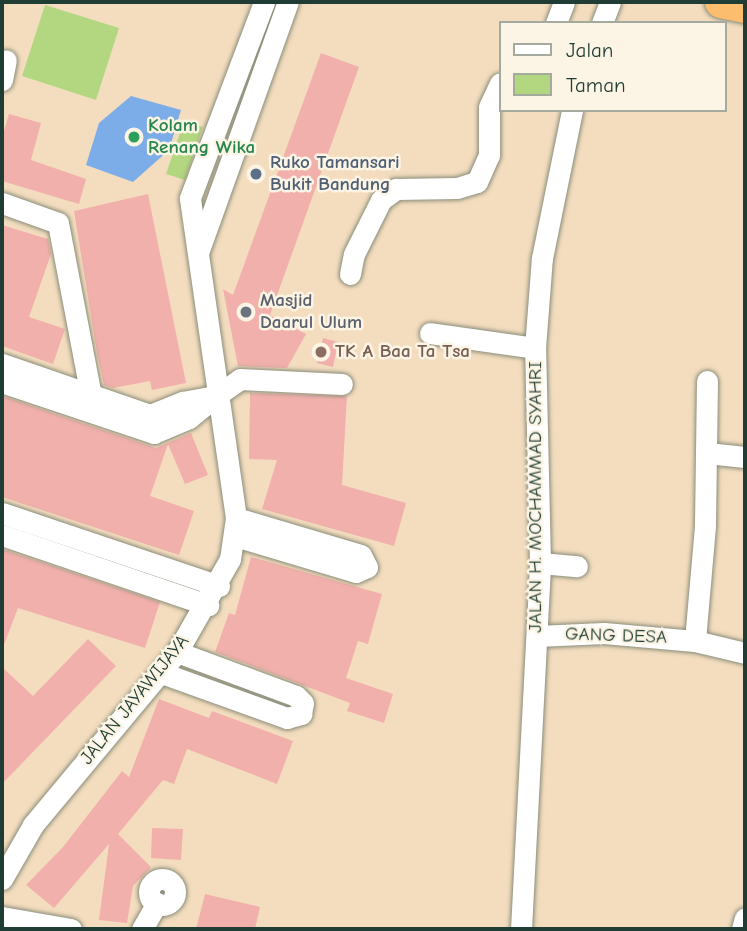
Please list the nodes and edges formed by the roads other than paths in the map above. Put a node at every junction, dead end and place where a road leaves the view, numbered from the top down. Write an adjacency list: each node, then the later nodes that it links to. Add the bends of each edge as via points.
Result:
1 (264, 2): 11 (street, JALAN JAYAWIJAYA)
2 (288, 2): 12 (street, JALAN JAYAWIJAYA)
3 (564, 2): 7 (street)
4 (610, 2): 8 (street)
5 (721, 2): 6 (highway)
6 (745, 7)
7 (557, 21)
8 (603, 21)
9 (498, 87): 15 (street, via 489,107 489,155 477,182 457,188 396,189 382,200 354,254)
10 (572, 112): 17 (street, JALAN H. MOCHAMMAD SYAHRI, via 542,258)
11 (203, 162): 12 (street); 14 (street, JALAN JAYAWIJAYA, via 190,198)
12 (227, 170): 14 (street, JALAN JAYAWIJAYA)
13 (2, 203): 23 (street, via 58,223)
14 (197, 257): 22 (street, JALAN JAYAWIJAYA)
15 (350, 274)
16 (430, 333): 17 (street)
17 (535, 348): 31 (street, JALAN H. MOCHAMMAD SYAHRI)
18 (2, 364): 23 (street)
19 (707, 381): 24 (street)
20 (2, 382): 23 (street)
21 (342, 384): 22 (street, via 240,379)
22 (216, 396): 23 (street, via 182,402 150,415); 28 (street, JALAN JAYAWIJAYA)
23 (92, 404)
24 (707, 453): 25 (street); 36 (street)
25 (745, 457)
26 (2, 513): 27 (street)
27 (38, 525): 30 (street); 33 (street)
28 (235, 527): 28 (street, via 361,555 367,567 356,572); 33 (street, JALAN JAYAWIJAYA)
29 (2, 536): 30 (street)
30 (32, 545): 34 (street)
31 (540, 563): 32 (street); 35 (street, JALAN H. MOCHAMMAD SYAHRI)
32 (577, 566)
33 (219, 586): 34 (street, JALAN JAYAWIJAYA)
34 (208, 605): 37 (street, JALAN JAYAWIJAYA)
35 (537, 635): 36 (street, GANG DESA, via 604,633); 46 (street, JALAN H. MOCHAMMAD SYAHRI)
36 (695, 640): 38 (street, GANG DESA)
37 (177, 652): 39 (street, JALAN JAYAWIJAYA); 39 (street, via 296,696 303,703 301,714 287,718)
38 (745, 653)
39 (162, 673): 40 (street, JALAN JAYAWIJAYA, via 33,825)
40 (2, 878)
41 (156, 903): 45 (street)
42 (2, 917): 44 (street)
43 (745, 918): 47 (street)
44 (71, 929)
45 (142, 929)
46 (521, 929)
47 (742, 929)

